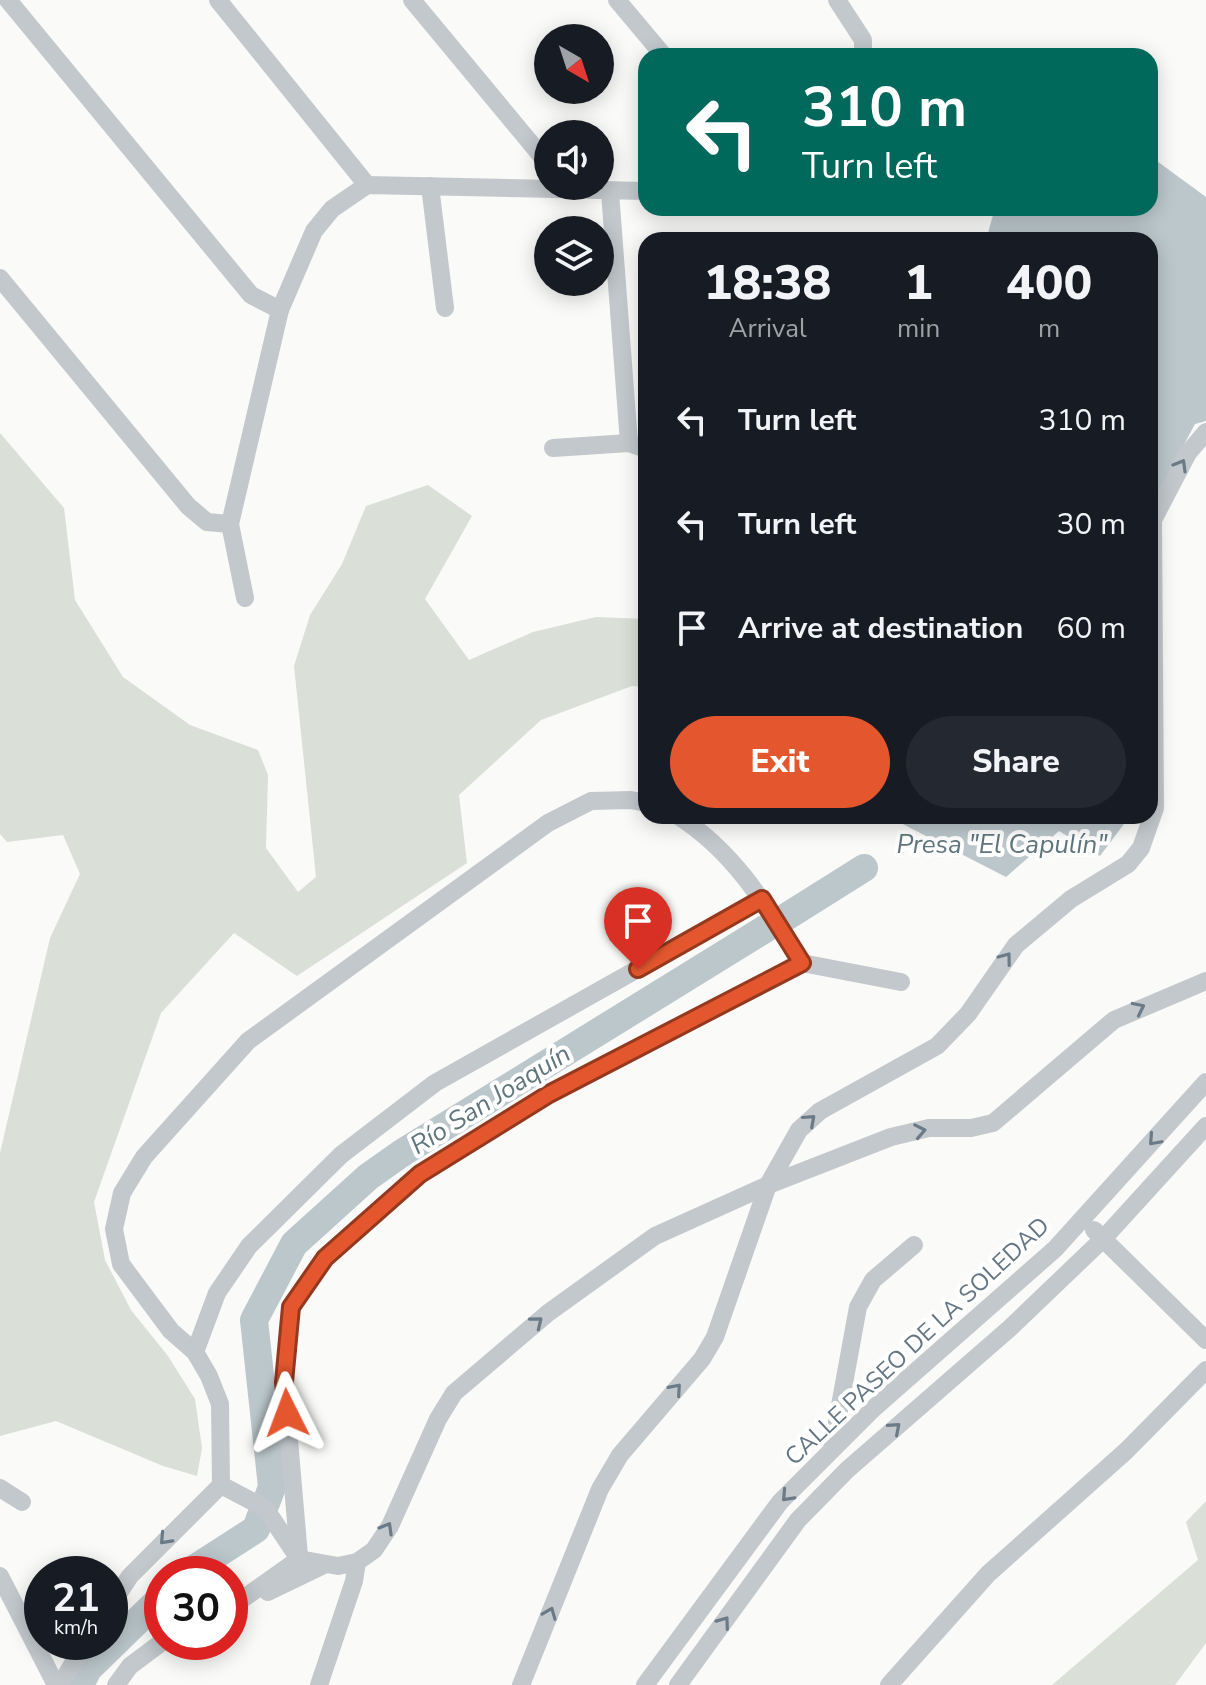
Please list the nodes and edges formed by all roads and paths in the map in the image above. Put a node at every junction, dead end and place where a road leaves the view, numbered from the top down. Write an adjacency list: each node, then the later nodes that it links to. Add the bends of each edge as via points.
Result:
1 (8, 0): 17 (street, via 251,295)
2 (218, 0): 9 (street)
3 (412, 0): 8 (street)
4 (617, 0): 6 (street)
5 (837, 0): 7 (street)
6 (657, 48)
7 (863, 48)
8 (534, 147)
9 (367, 185): 10 (street); 17 (street, via 332,209 314,231)
10 (430, 186): 11 (street); 16 (street)
11 (534, 188)
12 (638, 191): 13 (street)
13 (614, 192)
14 (611, 200): 19 (street)
15 (0, 278): 22 (street, via 188,506 207,522)
16 (445, 308)
17 (280, 310): 22 (street)
18 (1206, 432): 21 (street, one-way to 18, via 1188,453)
19 (638, 446): 20 (street)
20 (553, 448)
21 (1158, 510)
22 (230, 524): 23 (street)
23 (245, 598)
24 (638, 801): 38 (street, via 591,801 548,823 248,1041 144,1157 122,1193 114,1229 121,1264 171,1331)
25 (689, 824): 27 (street, via 719,847)
26 (1149, 824): 33 (street, one-way to 26, via 799,1130 820,1111 937,1046 968,1014 1016,945 1071,899 1128,864)
27 (762, 899): 28 (street); 38 (street, via 435,1083 341,1155 249,1246 217,1293)
28 (802, 963): 30 (street); 44 (street, via 549,1094 433,1166 325,1258 291,1307 284,1382)
29 (1206, 981): 33 (street, one-way to 29, via 891,1137 993,1123 1114,1020)
30 (901, 982)
31 (1206, 1082): 34 (street, CALLE PASEO DE LA SOLEDAD, one-way to 34)
32 (1206, 1126): 35 (street, CALLE PASEO DE LA SOLEDAD)
33 (768, 1185): 45 (street, one-way to 33, via 374,1550 390,1526 438,1419 476,1372 655,1236); 56 (street, one-way to 33, via 600,1489 620,1455 715,1337)
34 (1084, 1219): 35 (street); 40 (street, CALLE PASEO DE LA SOLEDAD)
35 (1103, 1239): 37 (street); 58 (street, CALLE PASEO DE LA SOLEDAD, one-way to 35, via 798,1520)
36 (914, 1245): 40 (street, via 873,1280 858,1307)
37 (1206, 1340)
38 (195, 1352): 41 (street, via 220,1404)
39 (1206, 1370): 59 (street, via 1126,1451 988,1574)
40 (832, 1449): 57 (street, CALLE PASEO DE LA SOLEDAD, one-way to 57, via 780,1502)
41 (221, 1485): 44 (street, via 265,1508); 48 (street, one-way to 48)
42 (0, 1488): 43 (street)
43 (22, 1502)
44 (299, 1559): 46 (street); 49 (street)
45 (357, 1562): 46 (street); 55 (street)
46 (324, 1565): 50 (street)
47 (0, 1576): 53 (street)
48 (128, 1579)
49 (248, 1595)
50 (261, 1595)
51 (144, 1656): 54 (street)
52 (74, 1660): 53 (street)
53 (58, 1685)
54 (116, 1685)
55 (319, 1685)
56 (521, 1685)
57 (645, 1685)
58 (678, 1685)
59 (889, 1685)

